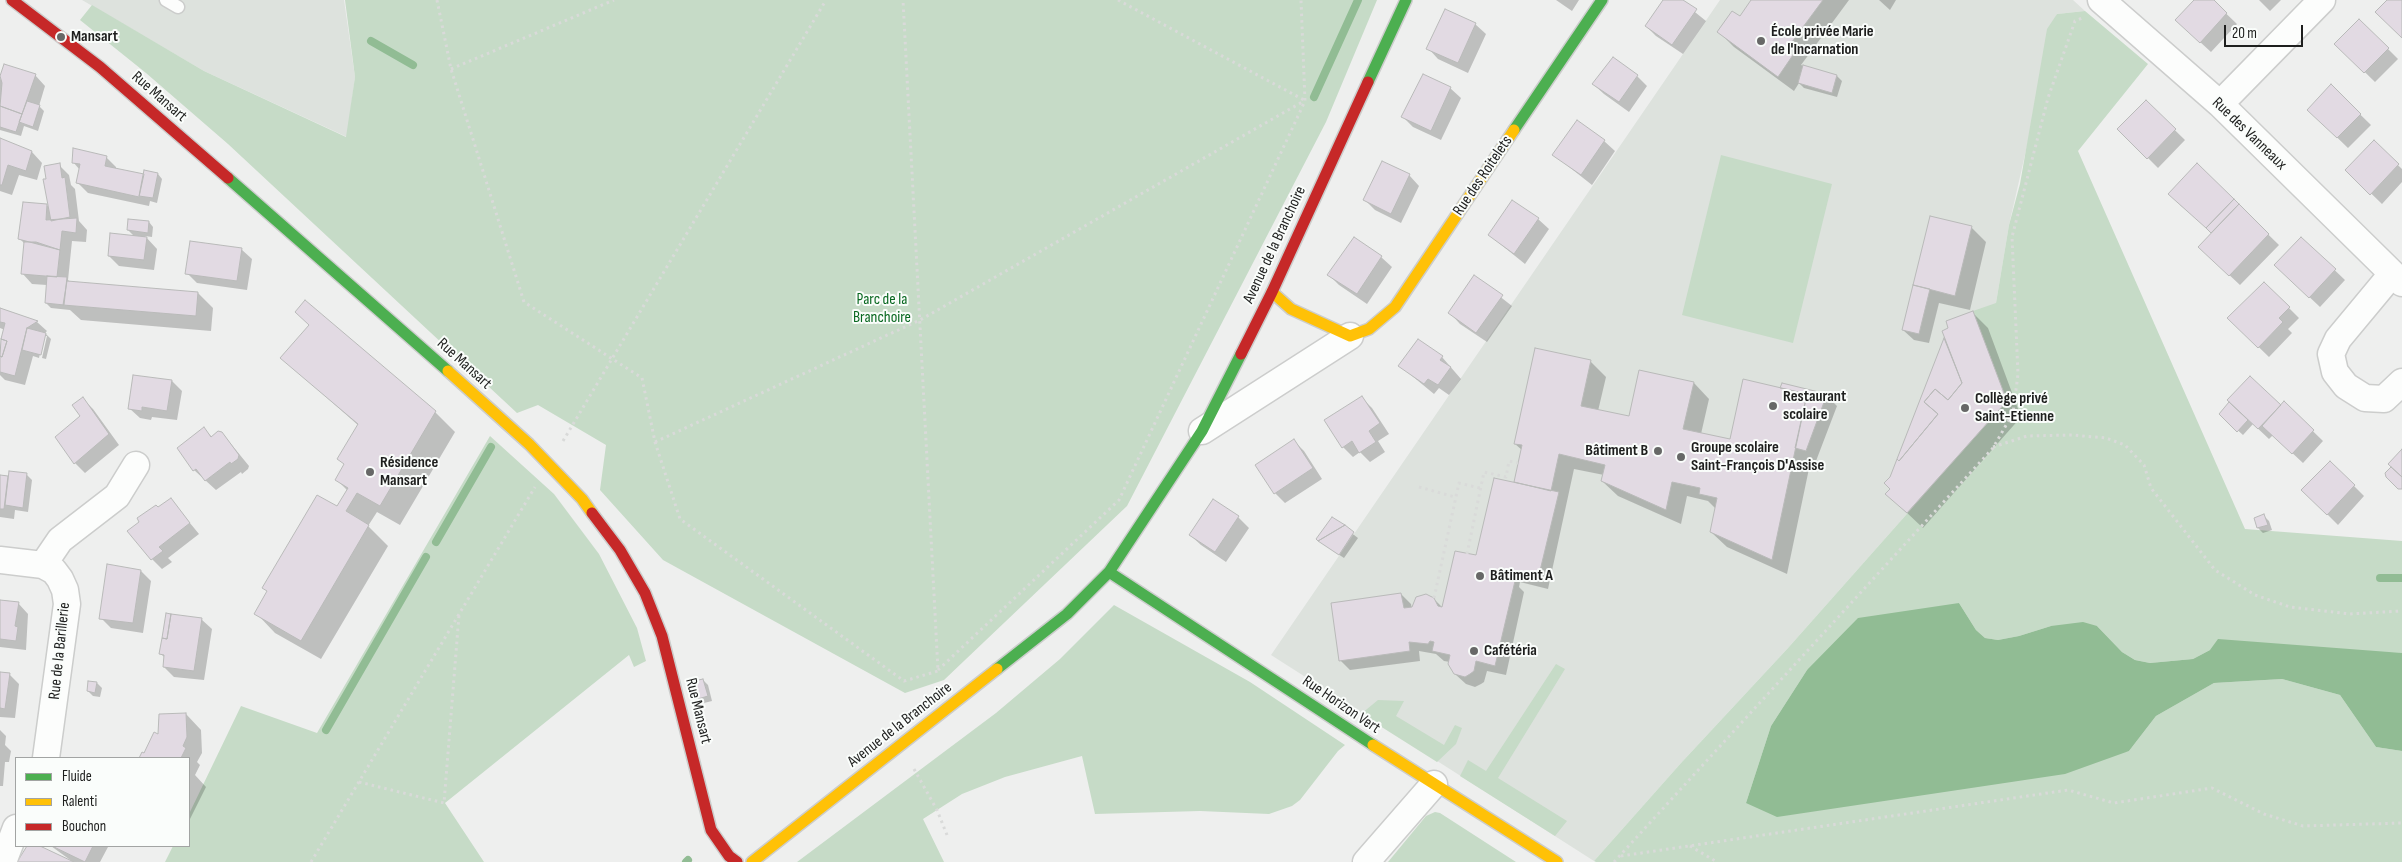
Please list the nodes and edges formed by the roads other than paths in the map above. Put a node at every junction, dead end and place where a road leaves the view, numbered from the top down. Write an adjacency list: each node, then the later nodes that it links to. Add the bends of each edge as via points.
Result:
1 (12, 0): 22 (street, Rue Mansart, via 100,67 374,305 550,464 582,500 620,550 645,593 662,636 711,830)
2 (166, 0): 7 (lane)
3 (1406, 0): 10 (street, Avenue de la Branchoire)
4 (1602, 0): 11 (street, Rue des Roitelets, via 1395,306 1369,329)
5 (2322, 0): 8 (street)
6 (2104, 3): 8 (street, Rue des Vanneaux)
7 (178, 7)
8 (2220, 104): 9 (street, Rue des Vanneaux)
9 (2397, 279): 12 (street, Rue des Vanneaux, via 2338,339 2331,354 2335,372 2346,386 2365,398 2384,399)
10 (1272, 292): 11 (street, via 1291,309); 13 (street, Avenue de la Branchoire)
11 (1350, 336): 13 (street, Rue des Roitelets)
12 (2402, 382)
13 (1202, 431): 17 (street, Avenue de la Branchoire)
14 (136, 465): 16 (street, via 117,496 60,540)
15 (0, 560): 16 (street)
16 (43, 565): 18 (street, Rue de la Barillerie, via 60,579 67,604)
17 (1109, 572): 19 (street, Rue Horizon Vert); 23 (street, Avenue de la Branchoire, via 1067,614)
18 (46, 757)
19 (1434, 784): 24 (street); 25 (street, Rue Horizon Vert)
20 (15, 831): 21 (street)
21 (3, 862)
22 (736, 862)
23 (752, 862)
24 (1366, 862)
25 (1557, 862)

